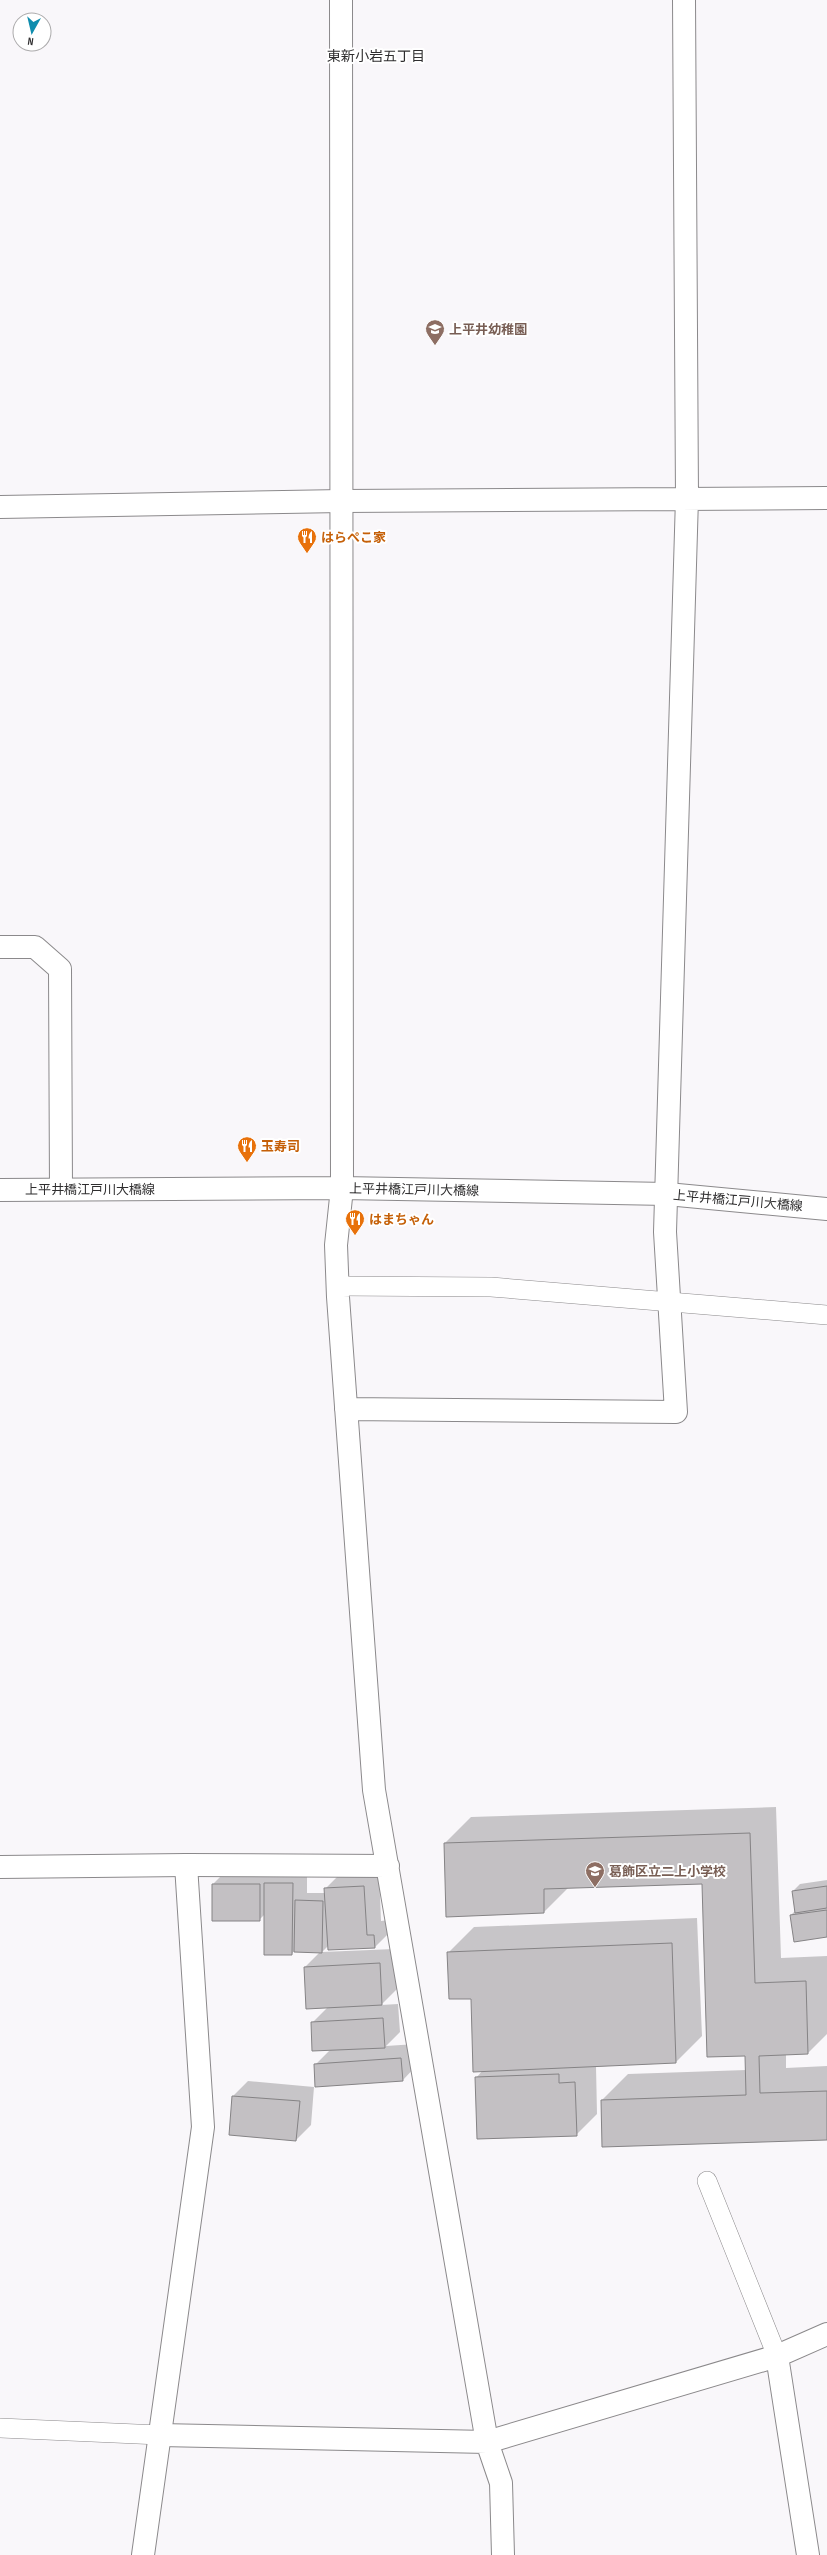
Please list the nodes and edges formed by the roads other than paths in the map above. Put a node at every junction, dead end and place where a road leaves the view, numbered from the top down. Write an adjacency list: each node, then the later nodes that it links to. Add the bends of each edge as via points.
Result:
1 (340, 0): 5 (street)
2 (684, 0): 3 (street)
3 (687, 498): 4 (street); 5 (street); 11 (street)
4 (827, 498)
5 (342, 501): 6 (street); 8 (street)
6 (0, 508)
7 (0, 947): 9 (street, via 35,947 60,969)
8 (342, 1188): 9 (street, 上平井橋江戸川大橋線); 11 (street, 上平井橋江戸川大橋線); 13 (street, via 336,1245)
9 (61, 1189): 10 (street, 上平井橋江戸川大橋線)
10 (0, 1190)
11 (667, 1194): 12 (street, 上平井橋江戸川大橋線); 14 (street, via 665,1232)
12 (827, 1209)
13 (338, 1286): 14 (lane, via 492,1287); 16 (street)
14 (669, 1301): 15 (lane); 16 (street, via 676,1412)
15 (827, 1315)
16 (346, 1409): 18 (street, via 374,1790)
17 (186, 1865): 18 (street); 19 (street); 24 (street, via 203,2127)
18 (388, 1866): 25 (street)
19 (0, 1867)
20 (708, 2181): 22 (lane)
21 (827, 2334): 22 (street)
22 (777, 2356): 25 (street); 28 (street)
23 (0, 2428): 24 (lane)
24 (160, 2435): 25 (street); 26 (street)
25 (487, 2442): 27 (street, via 501,2483)
26 (143, 2555)
27 (503, 2555)
28 (808, 2555)

